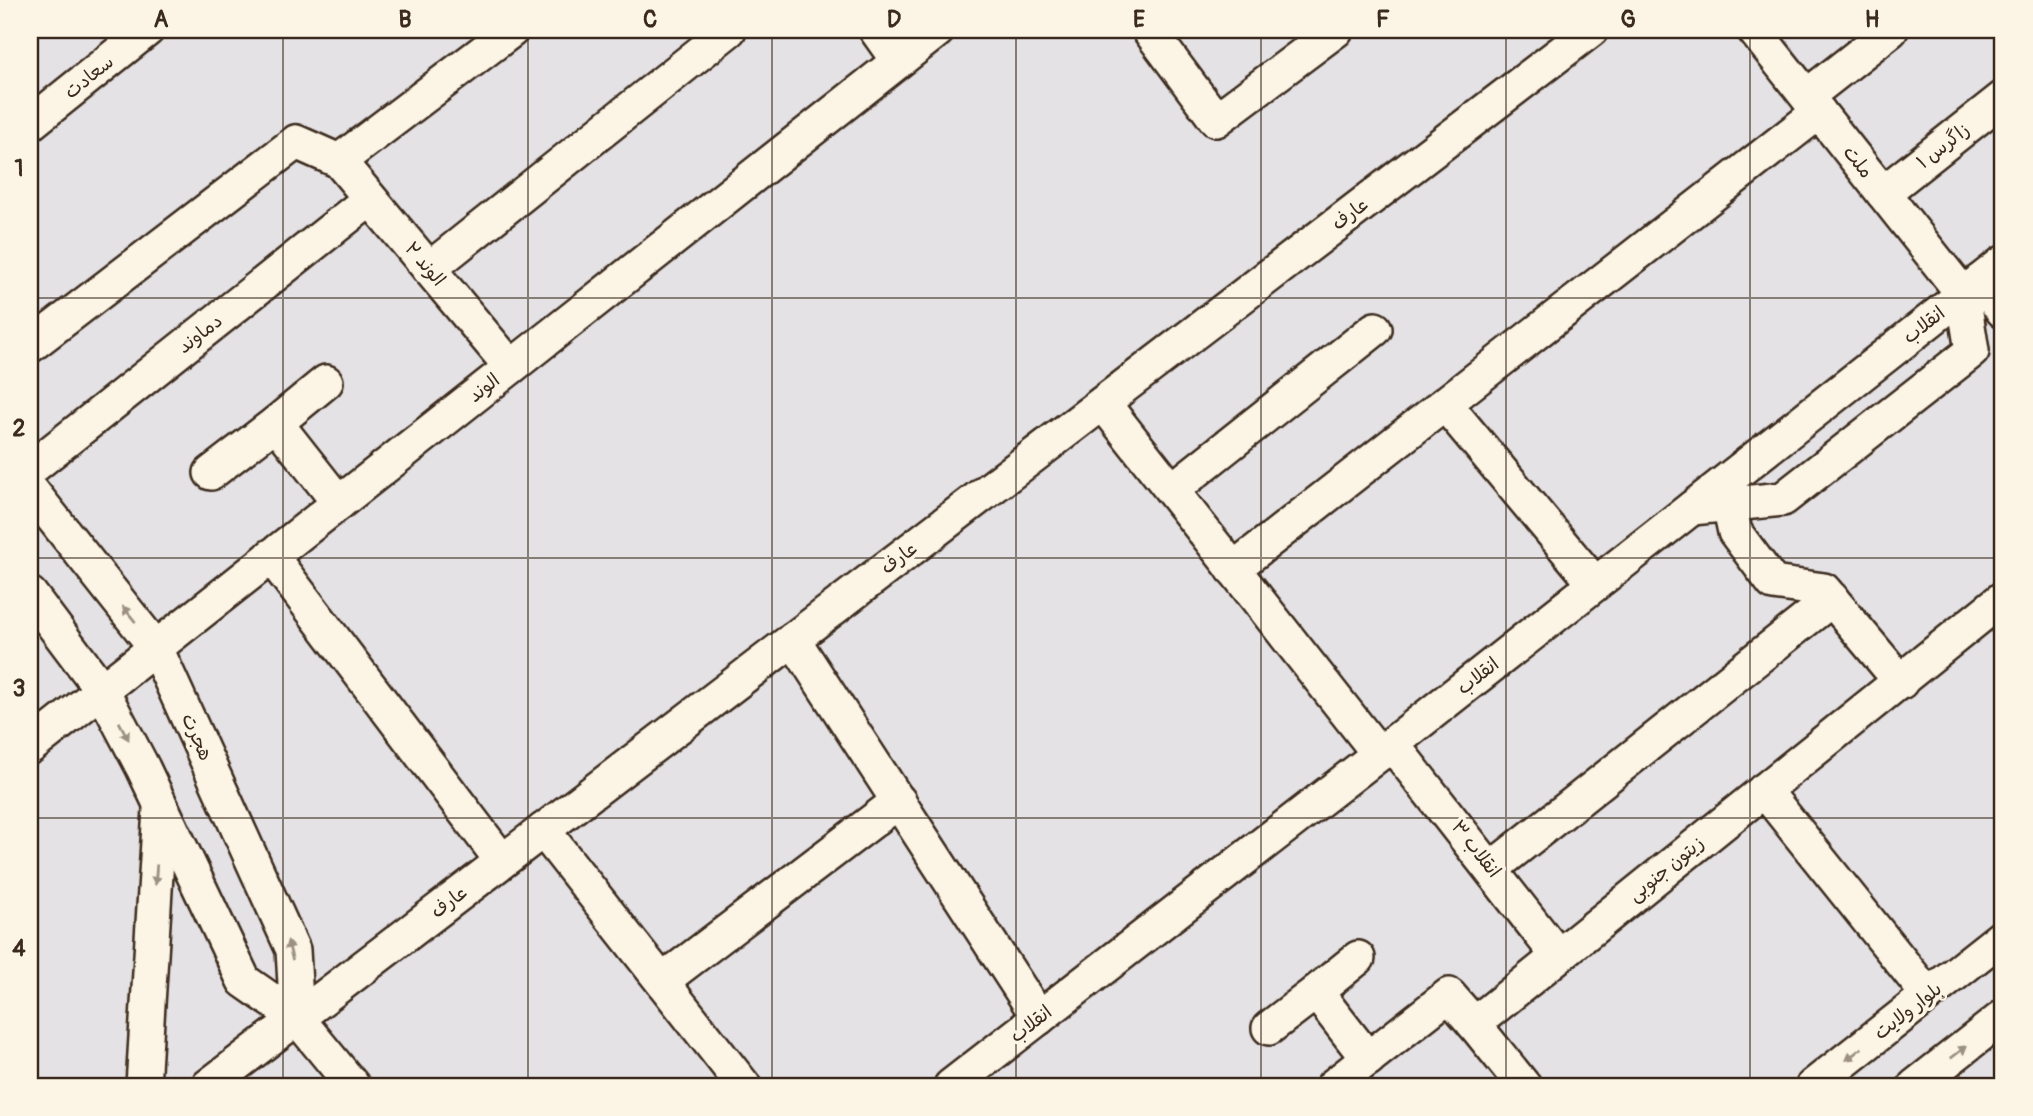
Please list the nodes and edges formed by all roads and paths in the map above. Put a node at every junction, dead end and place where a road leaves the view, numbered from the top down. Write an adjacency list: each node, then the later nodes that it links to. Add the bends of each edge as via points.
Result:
1 (147, 30): 14 (street, سعادت)
2 (512, 30): 15 (street)
3 (729, 30): 18 (street)
4 (876, 30): 11 (street)
5 (938, 30): 11 (street, الوند)
6 (1149, 30): 7 (street, via 1216,120)
7 (1336, 30)
8 (1591, 30): 25 (street, عارف)
9 (1754, 30): 13 (street, ملت)
10 (1891, 30): 13 (street)
11 (898, 61): 23 (street, الوند)
12 (2003, 98): 16 (street, زاگرس ۱)
13 (1813, 104): 16 (street, ملت); 26 (street)
14 (34, 112)
15 (339, 161): 17 (street, الوند ۲); 22 (street, via 296,142)
16 (1883, 193): 19 (street, ملت)
17 (370, 199): 18 (street, الوند ۲); 28 (street, دماوند)
18 (429, 269): 23 (street, الوند ۲)
19 (1982, 279): 20 (street, ملت); 33 (street, via 1972,351 1783,499); 34 (street, انقلاب)
20 (2003, 311)
21 (1375, 329): 31 (street)
22 (30, 346)
23 (511, 367): 32 (street, الوند)
24 (326, 382): 27 (street)
25 (1103, 402): 31 (street, انقلاب ۳); 42 (street, عارف)
26 (1445, 404): 36 (street); 37 (street)
27 (276, 423): 29 (street); 32 (street)
28 (30, 469)
29 (211, 474)
30 (30, 489): 43 (street, هجرت, one-way to 30)
31 (1172, 490): 36 (street, انقلاب ۳)
32 (339, 503): 35 (street, الوند)
33 (1728, 504): 34 (street); 39 (street, via 1735,532 1773,583 1824,590)
34 (1691, 508): 37 (street, انقلاب)
35 (271, 556): 43 (street, الوند); 52 (street)
36 (1233, 569): 47 (street, انقلاب ۳)
37 (1595, 584): 47 (street, انقلاب)
38 (30, 594): 41 (street)
39 (1832, 598): 44 (street); 53 (street)
40 (2003, 598): 44 (street, زیتون جنوبی)
41 (41, 632): 45 (street)
42 (793, 639): 49 (street); 51 (street, عارف)
43 (156, 648): 45 (street, الوند); 61 (street, هجرت, one-way to 43, via 293,950)
44 (1901, 682): 48 (street, زیتون جنوبی)
45 (102, 690): 46 (street, الوند); 50 (street, one-way to 50)
46 (30, 747)
47 (1385, 749): 53 (street, انقلاب ۳); 62 (street, انقلاب)
48 (1764, 790): 55 (street, زیتون جنوبی); 59 (street)
49 (899, 801): 57 (street); 62 (street)
50 (160, 807): 61 (street, via 244,982); 67 (street, one-way to 67)
51 (544, 830): 52 (street, عارف); 57 (street)
52 (502, 861): 61 (street, عارف)
53 (1492, 869): 55 (street, انقلاب ۳)
54 (2003, 936): 59 (street, بلوار ولایت)
55 (1558, 956): 63 (street, زیتون جنوبی)
56 (1358, 958): 58 (street)
57 (662, 981): 70 (street)
58 (1316, 992): 64 (street); 65 (street)
59 (1928, 995): 73 (street, بلوار ولایت, one-way to 73)
60 (2003, 1017): 74 (street, one-way to 60)
61 (297, 1018): 68 (street, عارف); 69 (street)
62 (1039, 1018): 66 (street, انقلاب)
63 (1474, 1024): 65 (street, via 1449,995); 72 (street)
64 (1269, 1028)
65 (1368, 1059): 71 (street)
66 (962, 1083)
67 (143, 1086)
68 (208, 1086)
69 (353, 1086)
70 (744, 1086)
71 (1333, 1086)
72 (1524, 1086)
73 (1813, 1086)
74 (1916, 1086)

